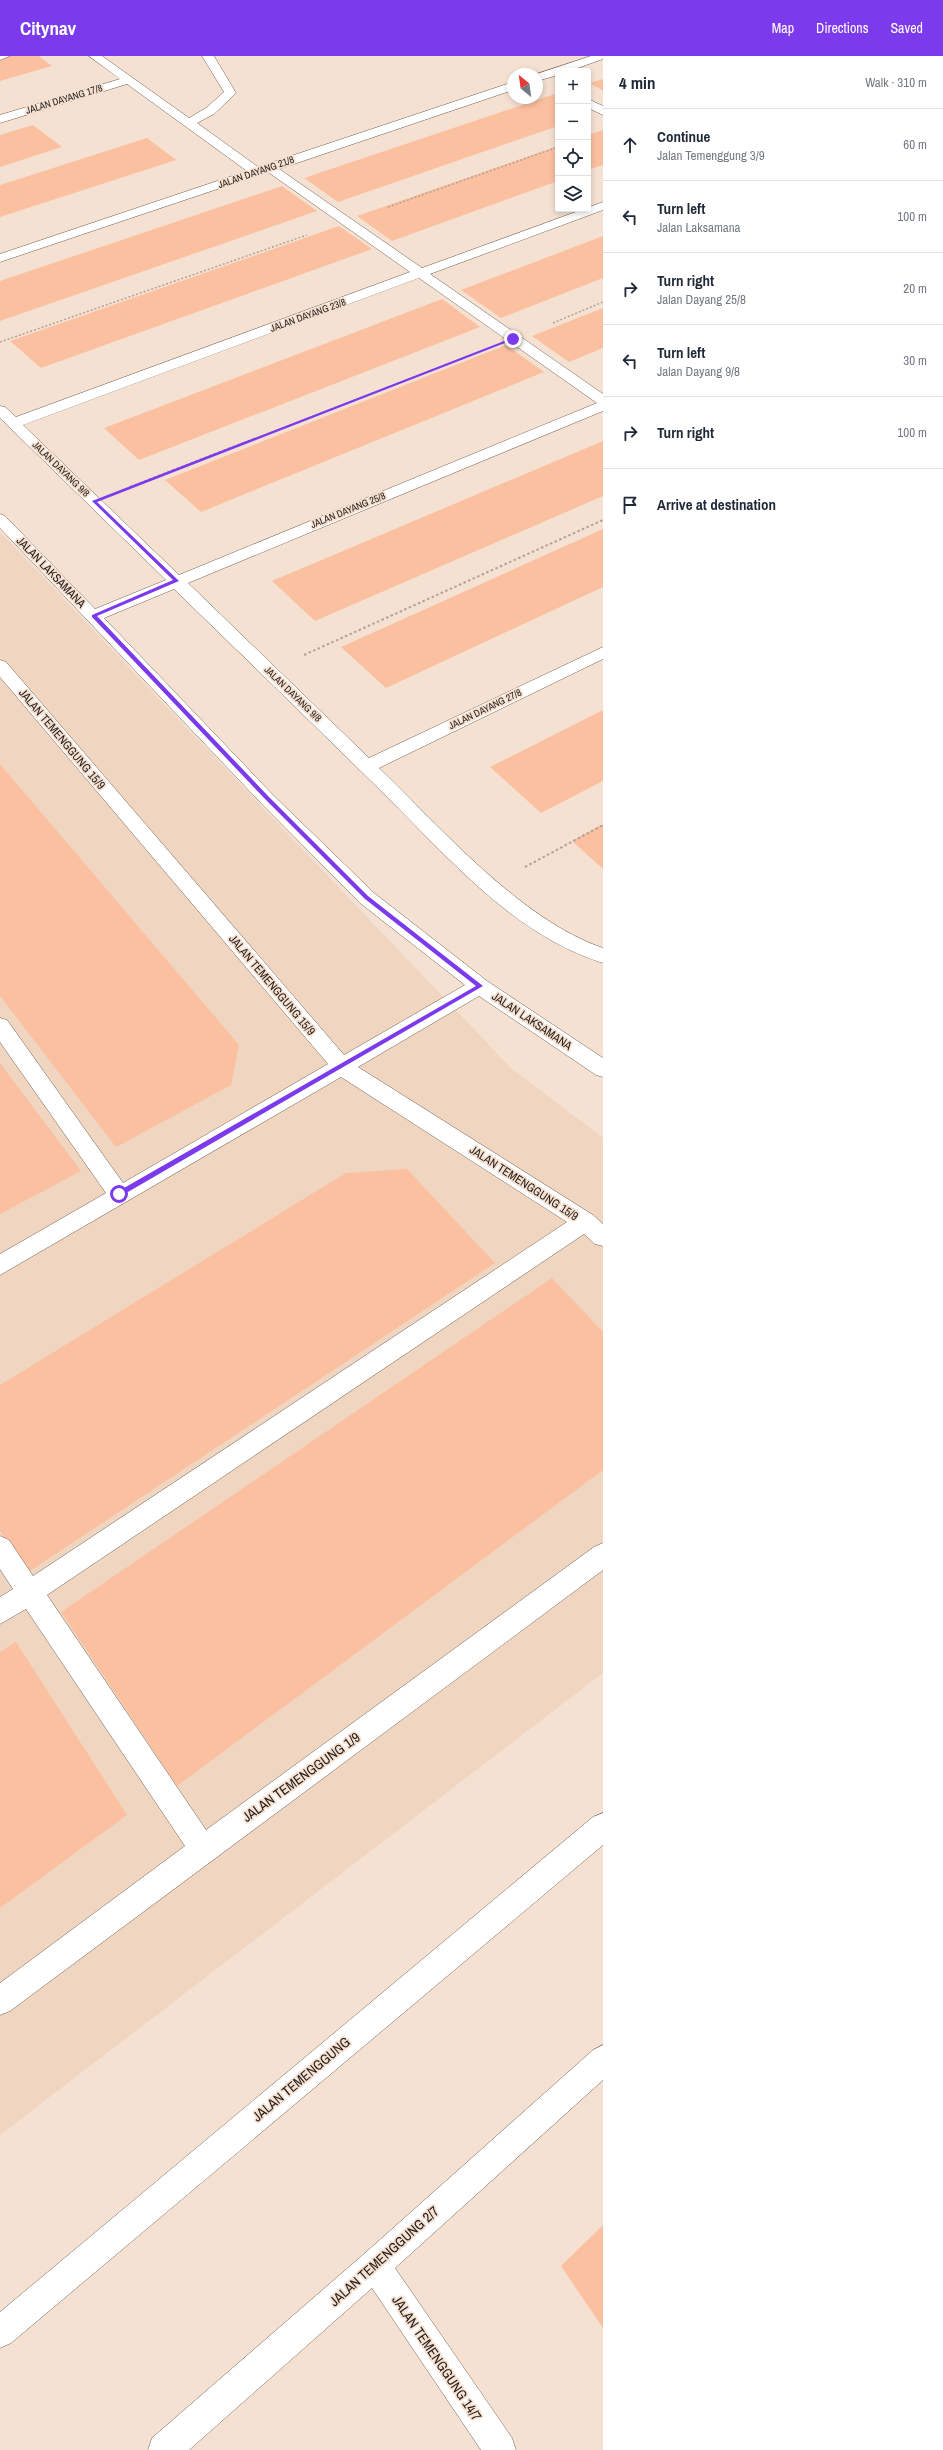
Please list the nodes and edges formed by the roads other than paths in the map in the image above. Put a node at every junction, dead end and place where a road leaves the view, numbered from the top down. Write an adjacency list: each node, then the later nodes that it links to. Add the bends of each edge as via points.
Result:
1 (4, 56): 5 (street)
2 (95, 56): 8 (street)
3 (208, 56): 14 (street, via 230,94 210,111)
4 (602, 56): 6 (street)
5 (0, 57)
6 (543, 76)
7 (543, 79): 9 (street)
8 (129, 80): 13 (street, JALAN DAYANG 17/8); 14 (street)
9 (555, 85)
10 (507, 88): 15 (street, JALAN DAYANG 21/8)
11 (590, 104): 12 (street)
12 (603, 111)
13 (0, 119)
14 (189, 123): 16 (street)
15 (270, 168): 16 (street, JALAN DAYANG 21/8); 19 (street)
16 (257, 172): 18 (street, JALAN DAYANG 21/8)
17 (603, 206): 19 (street, JALAN DAYANG 23/8)
18 (0, 258)
19 (421, 273): 20 (street); 23 (street, JALAN DAYANG 23/8)
20 (603, 401)
21 (603, 406): 25 (street, JALAN DAYANG 25/8)
22 (0, 410): 23 (street, JALAN DAYANG 9/8)
23 (14, 423): 25 (street, JALAN DAYANG 9/8)
24 (0, 518): 26 (street, JALAN LAKSAMANA)
25 (176, 581): 26 (street, JALAN DAYANG 25/8); 29 (street, JALAN DAYANG 9/8)
26 (94, 616): 31 (street, JALAN LAKSAMANA, via 267,799 366,898)
27 (603, 652): 29 (street, JALAN DAYANG 27/8)
28 (0, 666): 33 (street, JALAN TEMENGGUNG 15/9)
29 (367, 766): 30 (street, JALAN DAYANG 9/8, via 490,886 544,929)
30 (603, 956)
31 (480, 986): 33 (street); 34 (street, JALAN LAKSAMANA)
32 (0, 1026): 35 (street)
33 (342, 1067): 35 (street); 36 (street, JALAN TEMENGGUNG 15/9)
34 (603, 1069)
35 (119, 1194): 38 (street)
36 (585, 1222): 37 (street, JALAN TEMENGGUNG 15/9); 41 (street)
37 (603, 1237)
38 (0, 1265)
39 (0, 1548): 41 (street)
40 (603, 1555): 44 (street, JALAN TEMENGGUNG 1/9)
41 (30, 1592): 42 (street); 44 (street)
42 (0, 1612)
43 (603, 1826): 48 (street, JALAN TEMENGGUNG)
44 (203, 1849): 45 (street, JALAN TEMENGGUNG 1/9)
45 (0, 2001)
46 (603, 2060): 47 (street, JALAN TEMENGGUNG 2/7)
47 (375, 2265): 49 (street, JALAN TEMENGGUNG 2/7); 50 (street, JALAN TEMENGGUNG 14/7)
48 (0, 2332)
49 (164, 2450)
50 (500, 2450)

